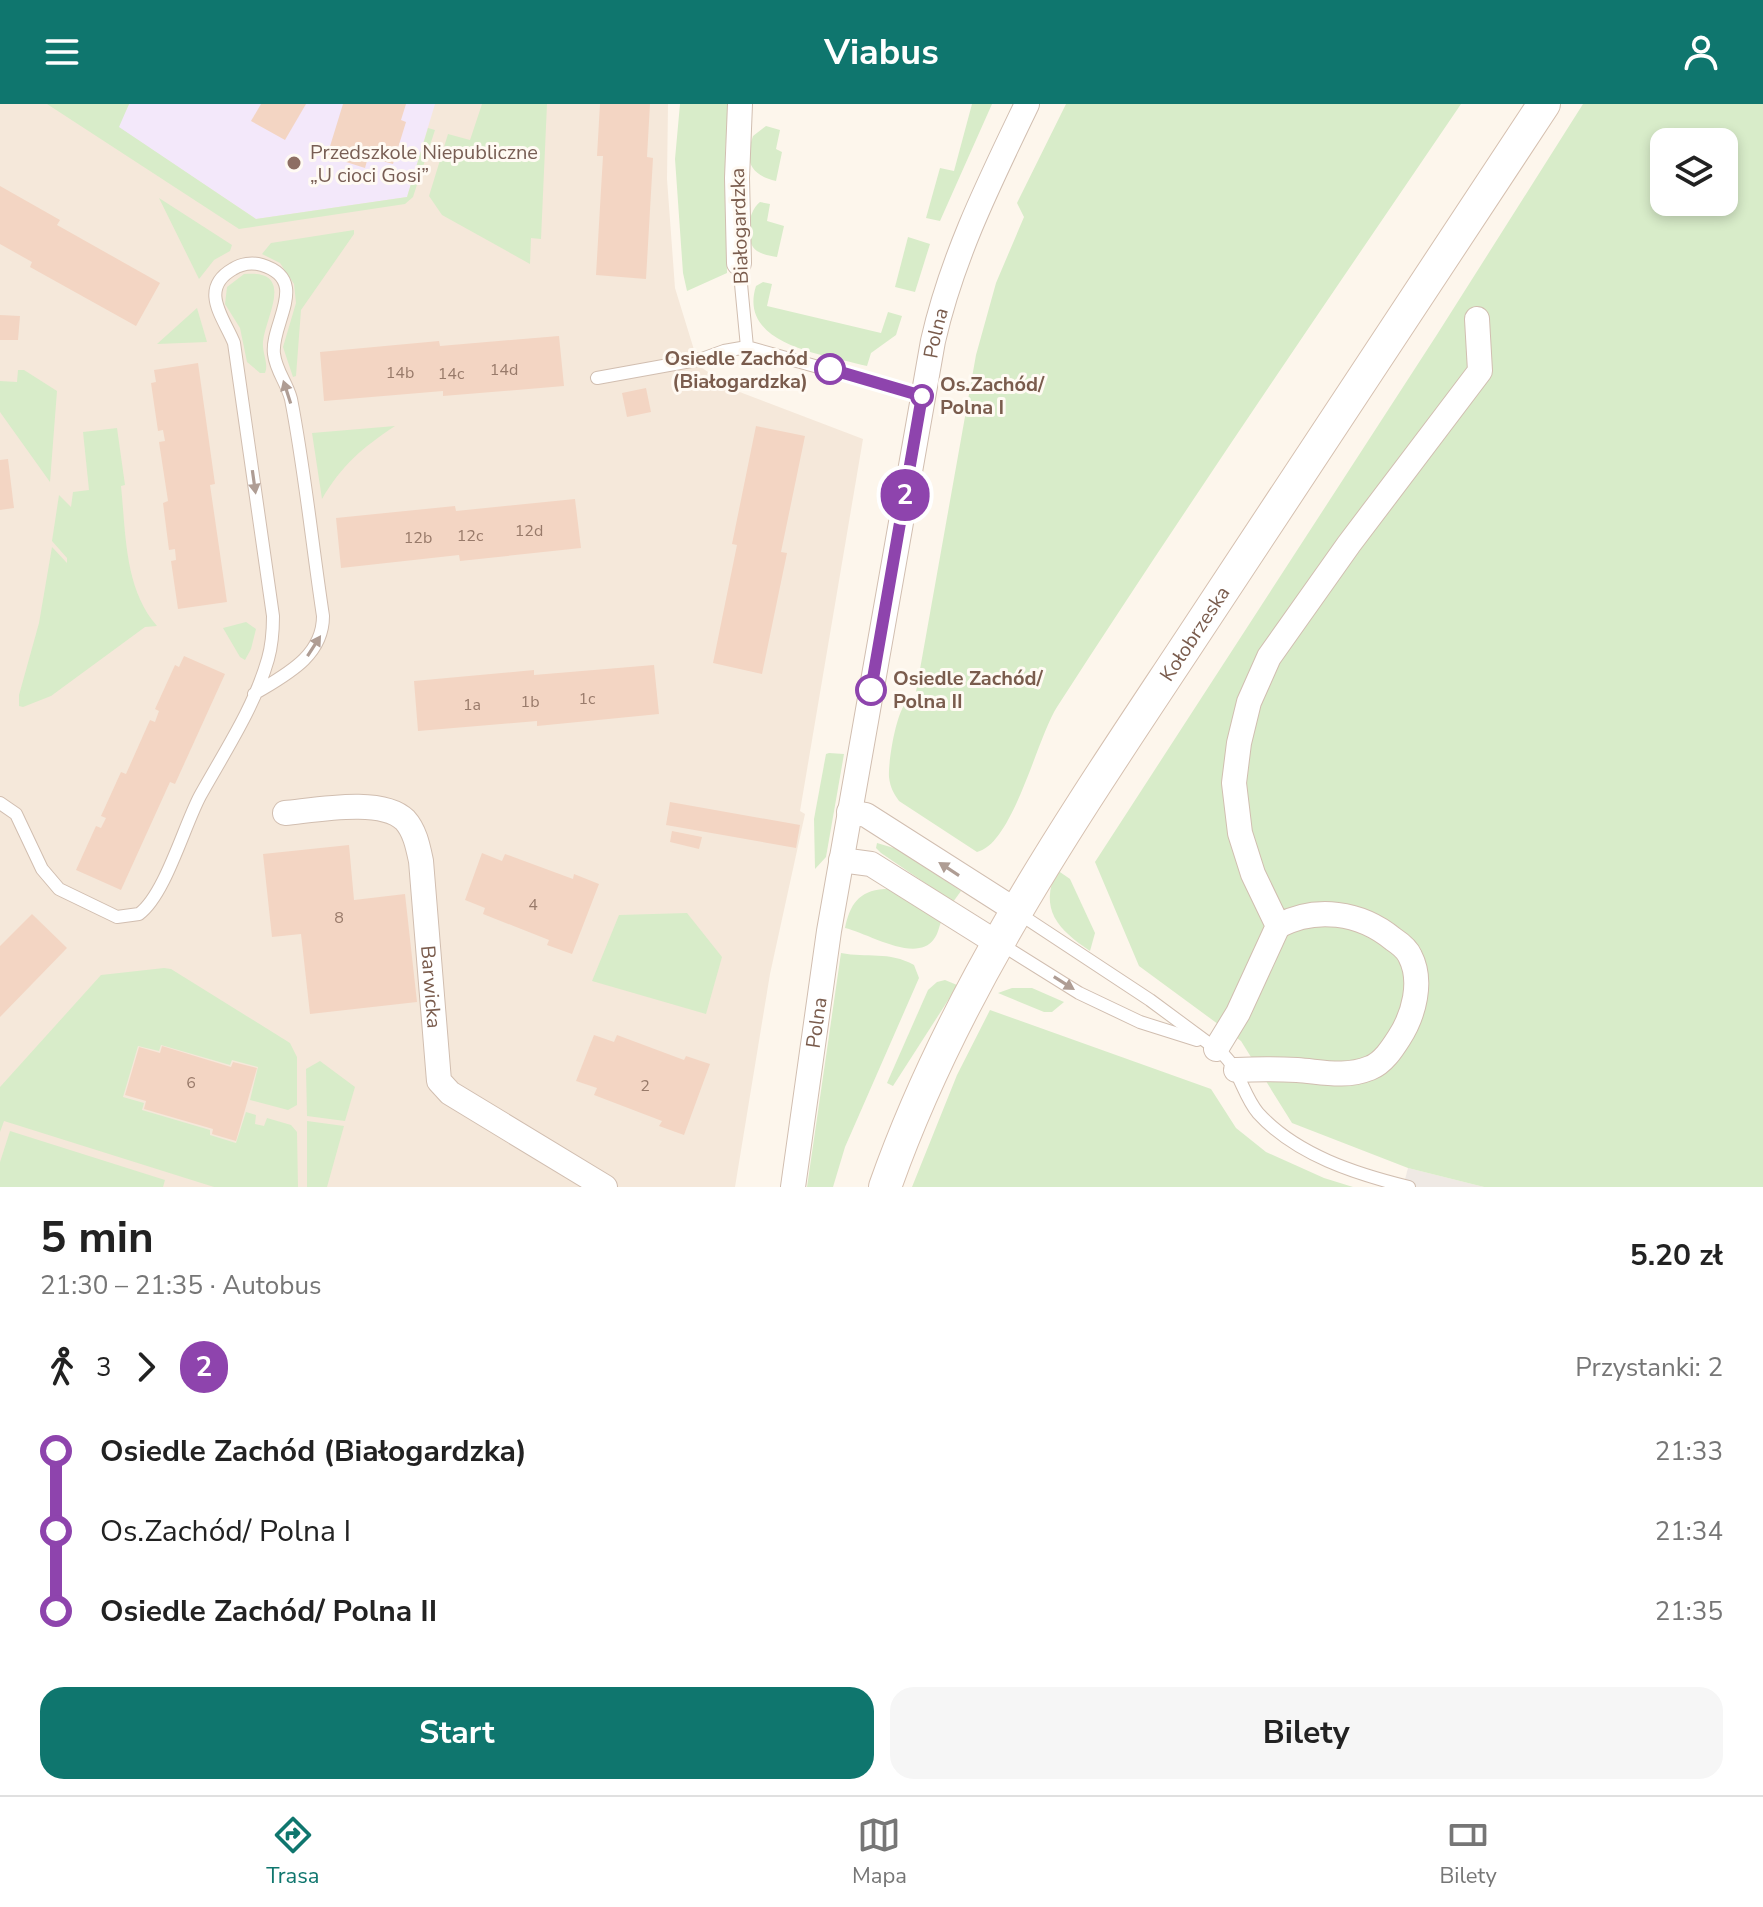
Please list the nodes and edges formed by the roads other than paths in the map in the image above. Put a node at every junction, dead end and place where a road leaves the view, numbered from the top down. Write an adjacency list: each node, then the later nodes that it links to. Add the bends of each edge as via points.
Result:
1 (740, 104): 4 (street, Białogardzka)
2 (1027, 104): 8 (street, Polna, via 951,276)
3 (1544, 104): 14 (main road, Kołobrzeska)
4 (739, 263): 6 (lane, Białogardzka)
5 (1477, 319): 15 (street, via 1480,371 1269,657 1249,702 1234,783 1240,833)
6 (747, 347): 7 (lane); 8 (lane)
7 (597, 378)
8 (922, 396): 11 (street, Polna)
9 (254, 694): 9 (lane, one-way to 9, via 306,658 323,631 323,616 290,398 274,355 286,287 272,270 248,263 225,274 215,297 234,343 273,616 268,658); 10 (lane, via 154,896 139,914 117,917 59,889 42,869 16,814)
10 (0, 803)
11 (849, 812): 13 (street, Polna); 14 (street, one-way to 11, via 866,815)
12 (285, 813): 19 (street, Barwicka, via 371,806 407,821 421,861 439,1081 450,1093)
13 (841, 860): 16 (street, via 871,864); 20 (street, Polna)
14 (1015, 910): 16 (main road, Kołobrzeska); 17 (lane)
15 (1278, 926): 17 (street, via 1238,1013); 18 (street, via 1319,914 1356,918 1373,926 1410,955 1416,998 1402,1033 1373,1067 1340,1075)
16 (997, 943): 17 (lane, one-way to 17, via 1079,993 1140,1022); 21 (main road, Kołobrzeska, via 941,1052)
17 (1212, 1046): 18 (lane)
18 (1236, 1070): 22 (lane, via 1257,1111 1301,1148 1360,1174)
19 (605, 1187)
20 (793, 1187)
21 (885, 1187)
22 (1409, 1187)

